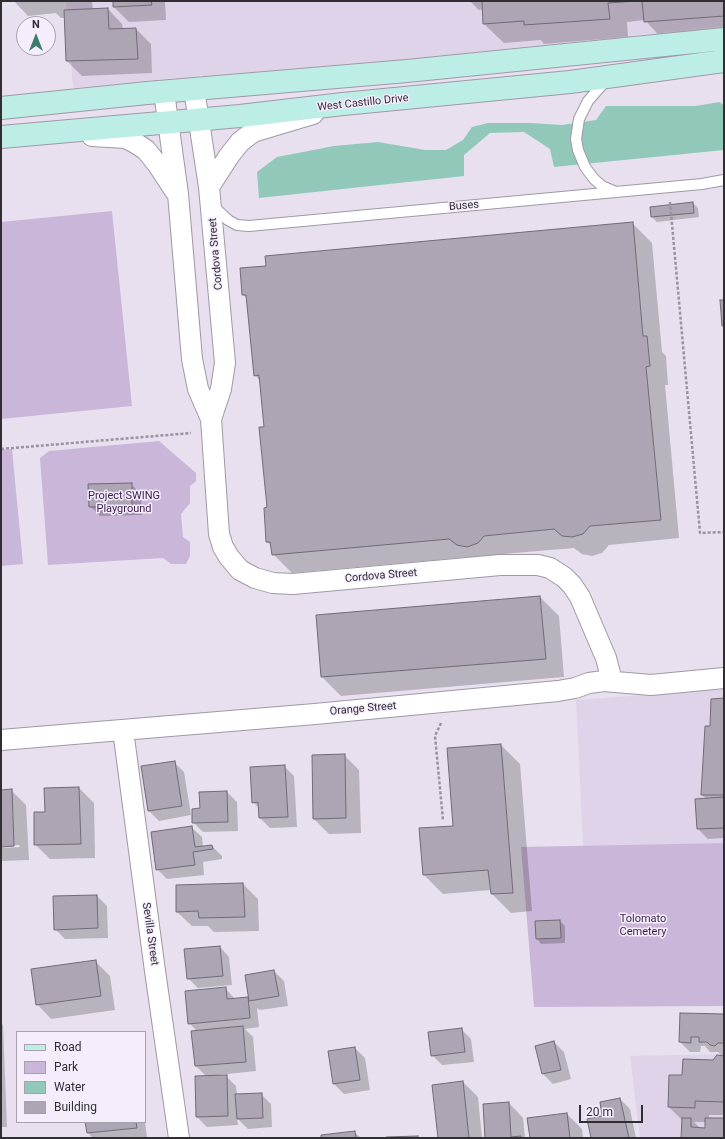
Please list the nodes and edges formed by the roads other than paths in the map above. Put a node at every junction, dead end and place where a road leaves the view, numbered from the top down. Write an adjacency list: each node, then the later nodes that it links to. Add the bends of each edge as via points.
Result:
1 (724, 39): 4 (main road, via 410,71)
2 (724, 61): 3 (main road, West Castillo Drive)
3 (609, 76): 6 (main road, West Castillo Drive); 13 (lane, via 588,101 579,119 576,139 585,167 594,179)
4 (194, 89): 5 (main road); 8 (street, Cordova Street)
5 (164, 92): 7 (main road); 9 (street, Cordova Street)
6 (343, 104): 8 (main road, West Castillo Drive); 15 (street, via 253,132 228,156)
7 (1, 108)
8 (199, 120): 9 (main road, West Castillo Drive); 15 (street, Cordova Street)
9 (168, 122): 10 (main road, West Castillo Drive); 14 (street, Cordova Street)
10 (52, 132): 11 (main road, West Castillo Drive); 14 (street, via 126,138 146,150)
11 (1, 137)
12 (724, 180): 13 (lane, Buses, via 710,184)
13 (616, 192): 15 (lane, Buses, via 248,226 237,225 228,220)
14 (178, 194): 16 (street, Cordova Street, via 192,359 198,389)
15 (210, 195): 16 (street, Cordova Street, via 225,363)
16 (211, 425): 18 (street, Cordova Street, via 219,534 228,557 240,570 272,583 293,584 500,565 538,565 550,568 564,577 580,597 606,658)
17 (724, 678): 18 (street, Orange Street, via 651,685)
18 (612, 681): 19 (street, Orange Street, via 597,681 558,691)
19 (123, 730): 20 (street, Orange Street); 21 (street, Sevilla Street)
20 (1, 740)
21 (179, 1138)

